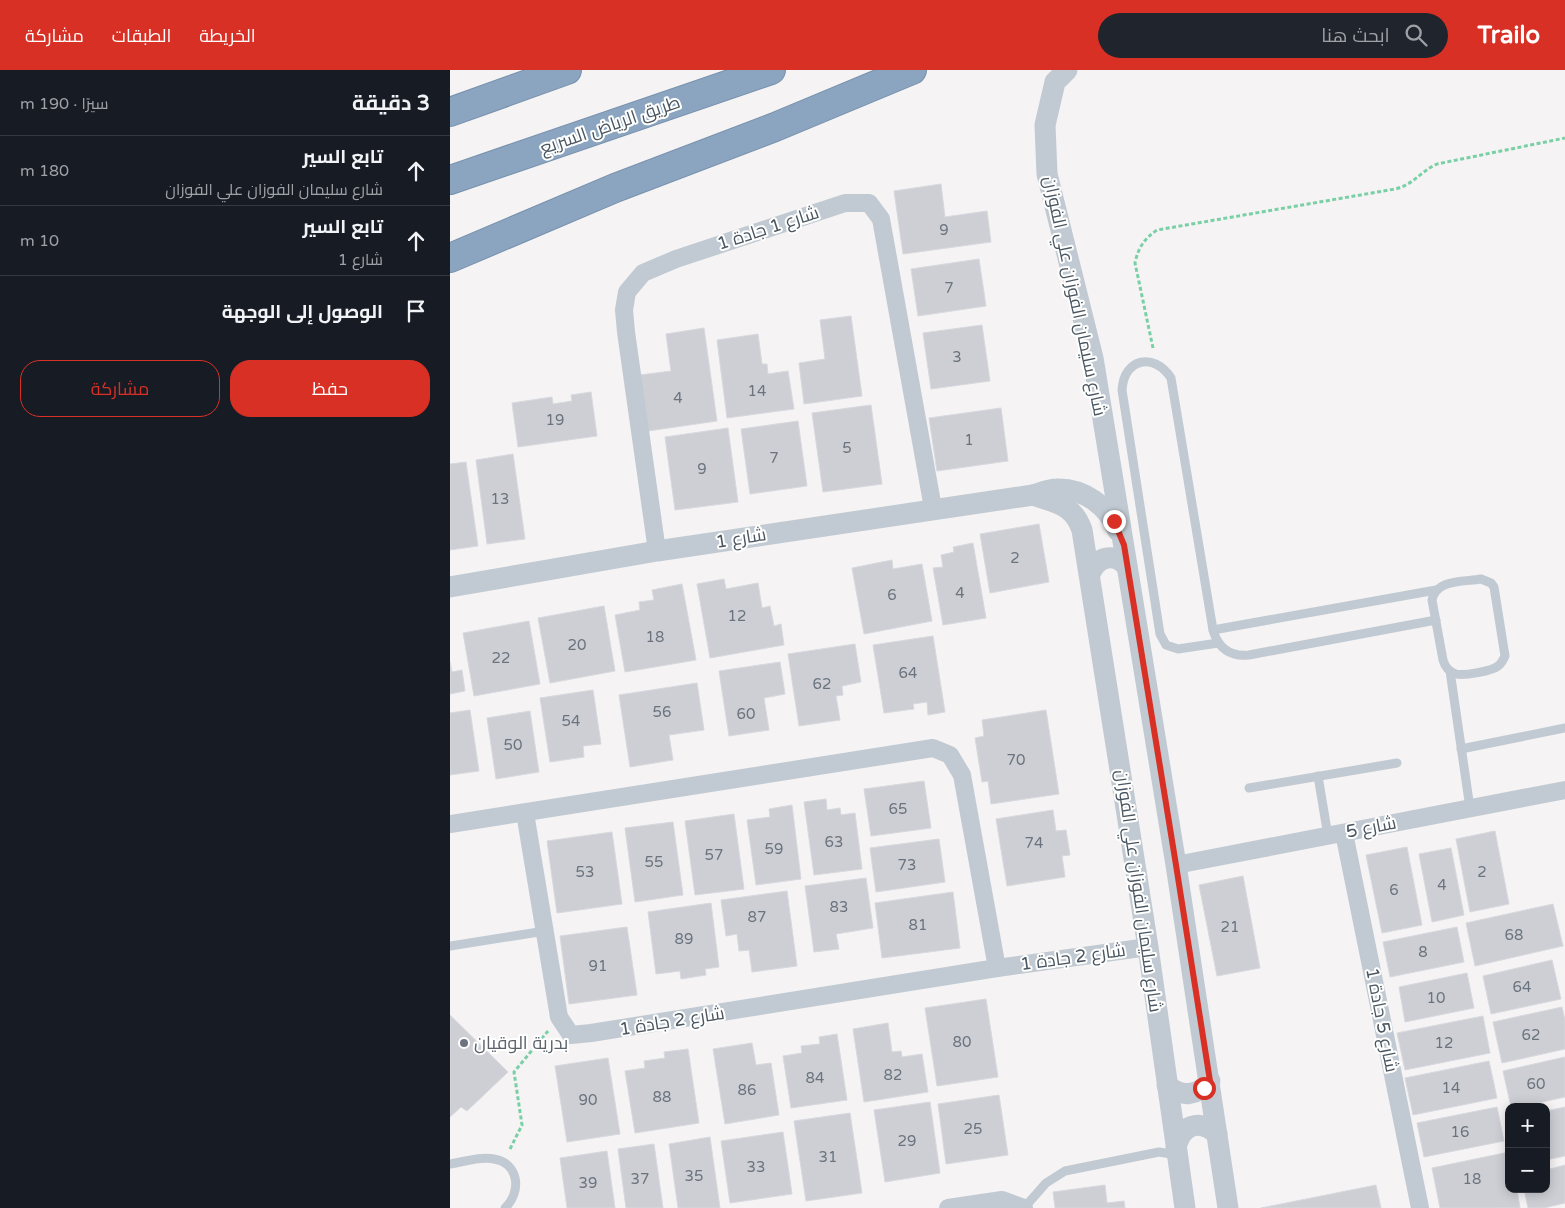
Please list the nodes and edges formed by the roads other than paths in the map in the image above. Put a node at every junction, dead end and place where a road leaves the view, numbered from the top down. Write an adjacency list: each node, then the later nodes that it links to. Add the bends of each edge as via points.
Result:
1 (567, 70): 5 (highway)
2 (771, 70): 6 (highway, طريق الرياض السريع)
3 (912, 70): 7 (highway)
4 (1068, 70): 12 (street, شارع سليمان الفوزان علي الفوزان, via 1055,82 1044,125 1047,174 1093,358)
5 (450, 112)
6 (450, 180)
7 (615, 188): 8 (highway); 9 (highway)
8 (450, 243)
9 (450, 258)
10 (1033, 495): 11 (street, شارع 1); 12 (street, شارع 1, via 1056,489 1079,492 1099,503 1114,521); 15 (street, شارع 1, via 1068,508 1078,517)
11 (933, 508): 13 (street, شارع 1); 13 (street, شارع 1 جادة 1, via 881,219 869,203 846,202 676,259 643,273 627,292 624,310 626,332)
12 (1124, 545): 14 (street, شارع سليمان الفوزان علي الفوزان)
13 (657, 551): 16 (street, شارع 1)
14 (1127, 567): 15 (street, via 1110,557 1097,562); 32 (street, شارع سليمان الفوزان علي الفوزان)
15 (1090, 574): 35 (street, شارع سليمان الفوزان علي الفوزان)
16 (450, 587)
17 (1436, 590): 18 (lane, via 1432,600); 19 (lane); 21 (lane, via 1446,584 1487,580 1494,587 1497,602 1505,650 1502,662 1491,670 1461,675)
18 (1436, 620): 20 (lane, via 1240,656); 21 (lane, via 1443,660)
19 (1213, 630): 20 (lane); 20 (lane, via 1174,388 1165,369 1146,361 1127,370 1122,390 1160,634 1166,645 1178,649)
20 (1218, 643)
21 (1450, 671): 23 (lane)
22 (1565, 728): 23 (lane)
23 (1461, 749): 28 (lane)
24 (1397, 763): 25 (lane)
25 (1318, 776): 26 (lane); 31 (lane)
26 (1249, 788)
27 (1565, 790): 28 (street, شارع 5)
28 (1470, 808): 31 (street, شارع 5)
29 (525, 813): 30 (street, شارع 2 جادة 1); 33 (street); 36 (street, شارع 2 جادة 1, via 933,748 950,755 962,776)
30 (450, 824)
31 (1336, 834): 32 (street, شارع 5); 47 (street, شارع 5 جادة 1)
32 (1176, 865): 37 (street, شارع سليمان الفوزان علي الفوزان)
33 (545, 931): 34 (lane); 36 (street, شارع 2 جادة 1, via 560,1017 571,1035)
34 (450, 946)
35 (1148, 947): 36 (street, شارع 2 جادة 1); 38 (street, شارع سليمان الفوزان علي الفوزان)
36 (997, 968)
37 (1210, 1081): 38 (street, via 1204,1088 1189,1094 1181,1094); 39 (street, شارع سليمان الفوزان علي الفوزان)
38 (1167, 1084): 40 (street, شارع سليمان الفوزان علي الفوزان)
39 (1217, 1134): 40 (street, via 1204,1126 1189,1128 1178,1139); 46 (street, شارع سليمان الفوزان علي الفوزان)
40 (1177, 1152): 44 (lane, via 1160,1152 1065,1171 1046,1183); 45 (street, شارع سليمان الفوزان علي الفوزان)
41 (450, 1164): 42 (lane, via 494,1158 504,1162 516,1181 516,1192)
42 (505, 1208)
43 (948, 1208): 44 (street, via 1002,1200)
44 (1024, 1208)
45 (1185, 1208)
46 (1228, 1208)
47 (1420, 1208)

